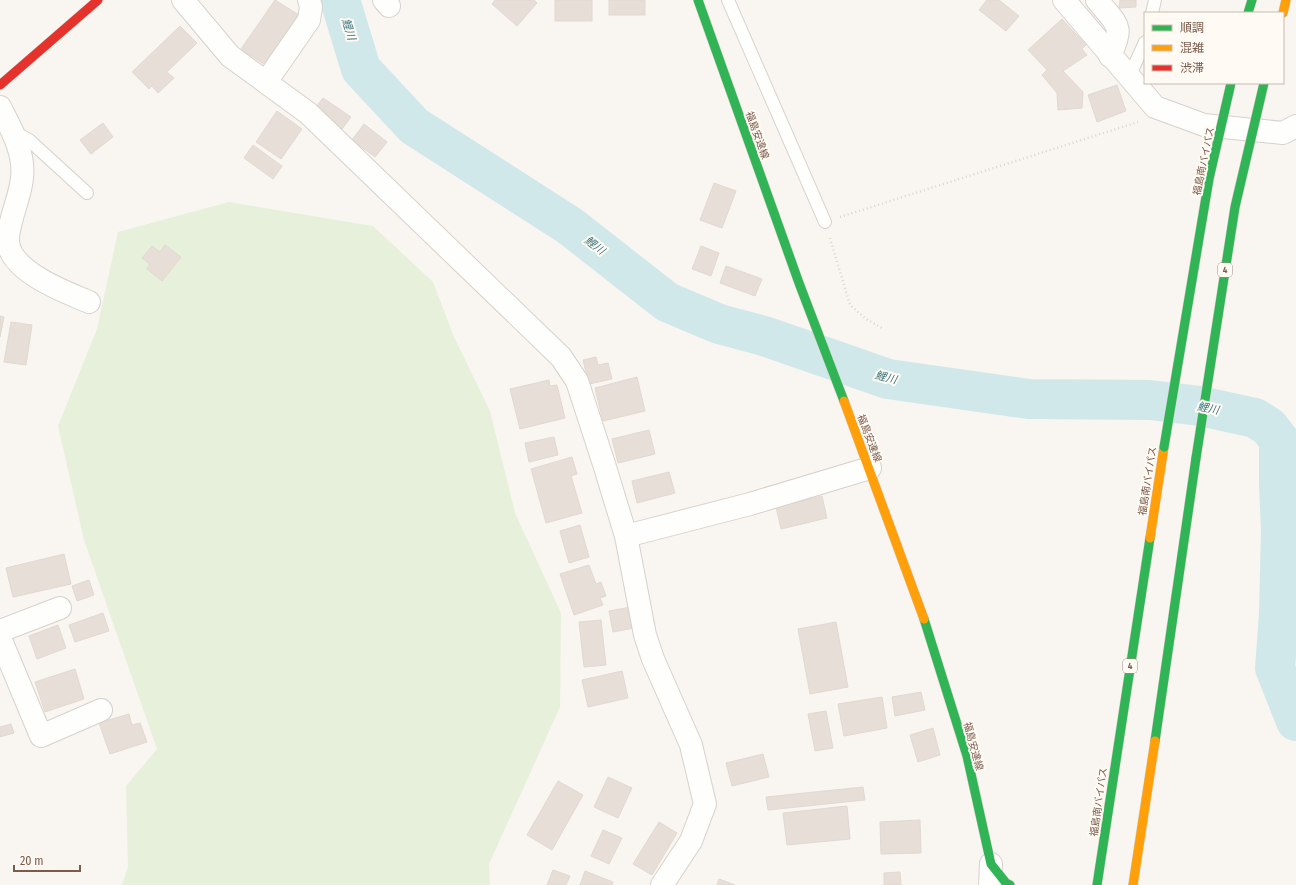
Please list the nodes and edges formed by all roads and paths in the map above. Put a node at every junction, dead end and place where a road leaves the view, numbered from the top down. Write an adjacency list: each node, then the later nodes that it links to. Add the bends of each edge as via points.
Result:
1 (98, 0): 20 (main road)
2 (183, 0): 17 (street, via 230,56)
3 (309, 0): 17 (street, via 309,20)
4 (698, 0): 29 (main road, 福島安達線, via 799,283)
5 (728, 0): 26 (lane)
6 (1064, 0): 15 (street)
7 (1098, 0): 15 (street, via 1119,32)
8 (1155, 0): 11 (lane)
9 (1252, 0): 12 (main road)
10 (1286, 0): 13 (main road)
11 (1152, 12)
12 (1248, 12)
13 (1283, 12)
14 (1144, 44): 16 (lane)
15 (1110, 56): 16 (street)
16 (1129, 78): 22 (street)
17 (266, 82): 30 (street, via 308,113 561,357 576,381)
18 (1231, 84): 38 (main road, 福島南バイパス / 4, bridge, via 1209,179 1164,447)
19 (1264, 84): 39 (main road, 4, bridge, via 1235,207)
20 (0, 85)
21 (0, 107): 24 (street)
22 (1155, 107): 23 (street, via 1204,125 1283,133); 26 (path, via 1141,121)
23 (1296, 126)
24 (12, 130): 25 (lane, via 29,140); 27 (street, via 19,144 23,178 8,239 14,258 42,282)
25 (87, 193)
26 (825, 222): 28 (path, via 850,305 866,319)
27 (89, 302)
28 (882, 328)
29 (870, 468): 30 (street, via 750,504); 35 (main road, 福島安達線, via 924,619 965,749)
30 (626, 536): 36 (street, via 645,635 691,745 705,804 691,841)
31 (60, 608): 32 (street)
32 (0, 631)
33 (0, 638): 34 (street, via 41,736)
34 (100, 710)
35 (991, 875): 37 (main road, 福島安達線)
36 (662, 885)
37 (1010, 885)
38 (1097, 885)
39 (1133, 885)

